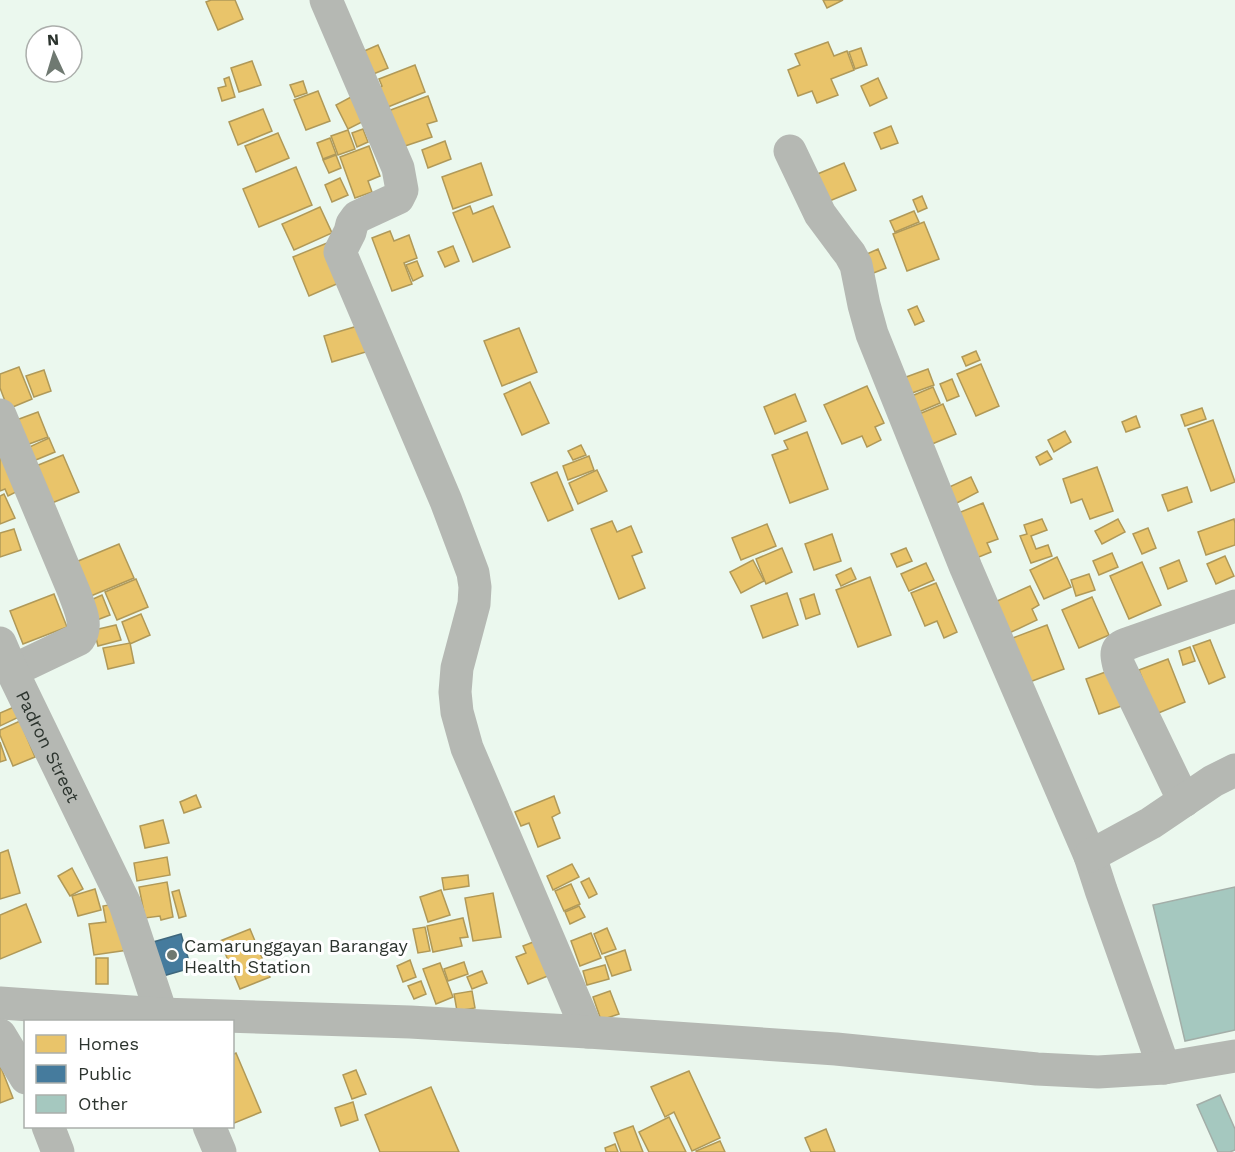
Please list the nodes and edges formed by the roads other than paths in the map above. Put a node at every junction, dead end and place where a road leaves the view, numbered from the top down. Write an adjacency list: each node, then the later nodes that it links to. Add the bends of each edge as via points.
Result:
1 (326, 0): 11 (street, via 398,168 402,190 398,198 357,217 340,252 473,573 474,604 457,668 457,712 467,748)
2 (790, 151): 8 (street, via 820,214 856,265 872,334 908,425)
3 (0, 415): 5 (street, Padron Street, via 83,618 79,639)
4 (1235, 606): 7 (street, via 1135,640 1117,650 1119,666)
5 (6, 657): 10 (street, Padron Street, via 125,904)
6 (1235, 770): 7 (street)
7 (1184, 801): 8 (street)
8 (1090, 856): 14 (street)
9 (0, 1003): 10 (street)
10 (162, 1018): 11 (street, via 400,1022)
11 (588, 1032): 14 (street, via 836,1049 1037,1069 1098,1072)
12 (0, 1035): 15 (street)
13 (1235, 1056): 14 (street)
14 (1164, 1068)
15 (24, 1075)
16 (49, 1128): 18 (street)
17 (210, 1128): 19 (street)
18 (58, 1152)
19 (220, 1152)

